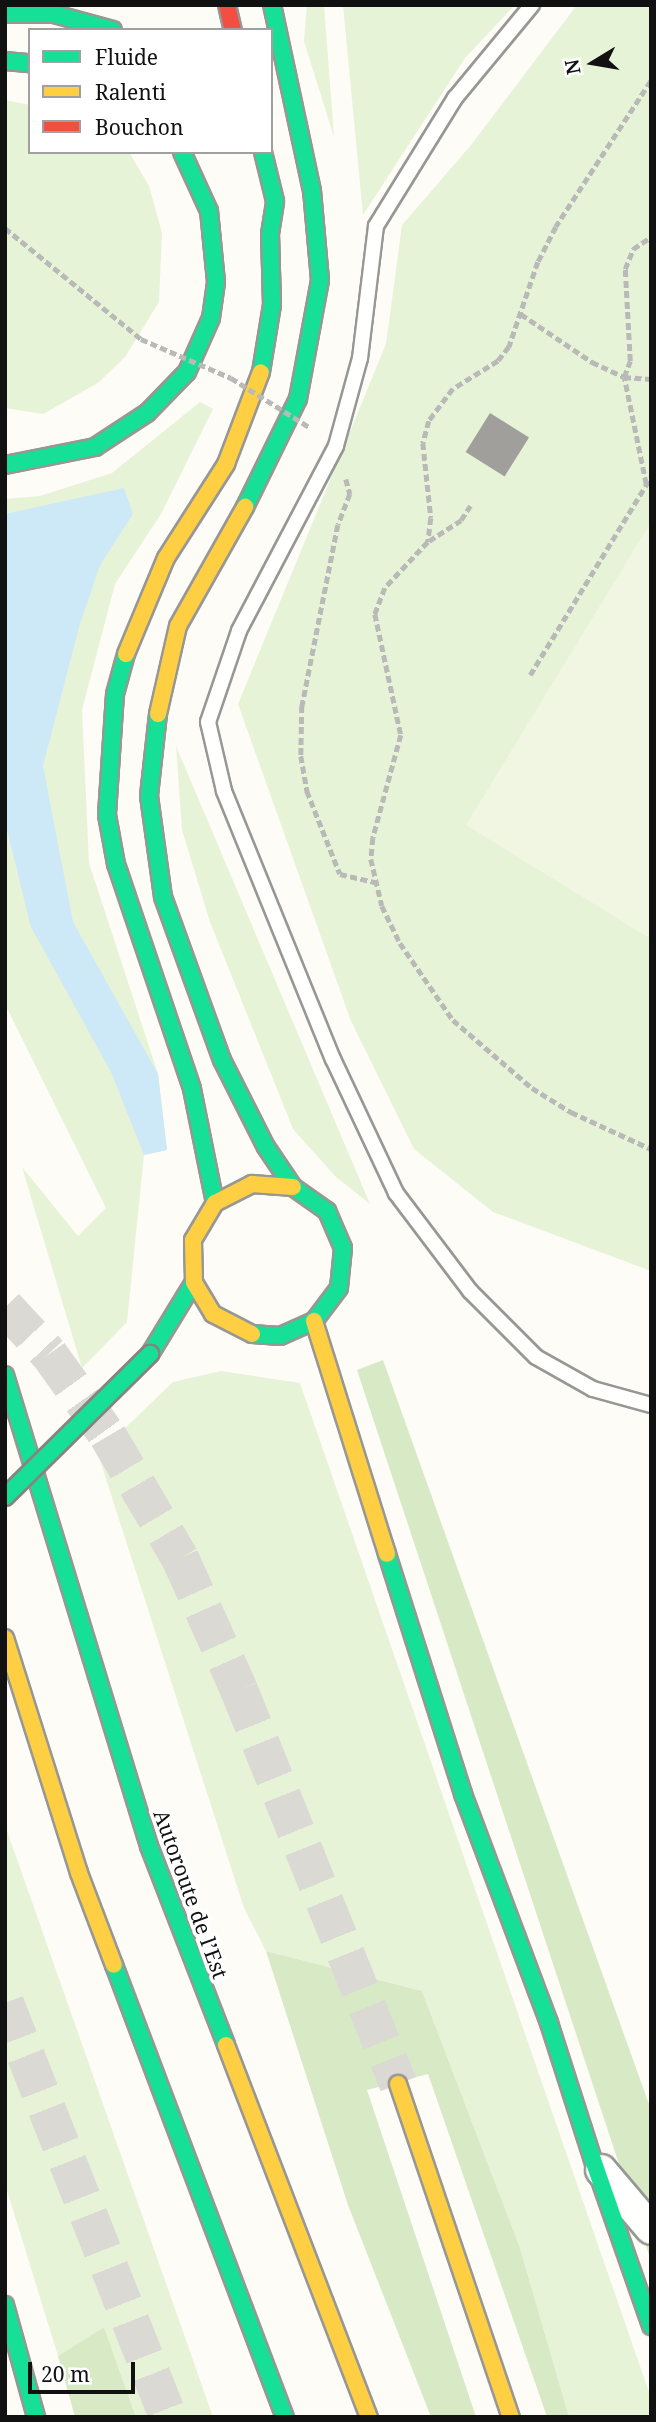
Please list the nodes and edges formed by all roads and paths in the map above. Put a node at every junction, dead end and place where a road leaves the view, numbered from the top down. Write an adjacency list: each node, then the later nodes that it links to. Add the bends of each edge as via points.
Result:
1 (227, 5): 6 (main road)
2 (272, 5): 28 (main road, via 312,191 320,280 316,318 298,398 273,457 178,626 161,687 149,796 156,866 177,942 244,1109)
3 (532, 5): 19 (lane, via 455,98 376,226 360,358)
4 (5, 14): 5 (main road, via 54,15)
5 (105, 28)
6 (233, 28)
7 (5, 61): 8 (main road)
8 (28, 63)
9 (651, 81): 16 (path, via 556,228 538,262)
10 (183, 154): 20 (main road, via 209,211 216,282 211,318 187,372 147,413 95,447)
11 (263, 154): 14 (main road, via 275,201)
12 (255, 200): 14 (main road)
13 (5, 228): 19 (path, bridge, via 141,339 231,378)
14 (270, 234): 29 (main road, via 272,304 261,372 226,464 166,558 134,626 115,694 108,760 107,815 116,864 192,1089)
15 (651, 237): 17 (path, via 633,249 625,269 630,361)
16 (521, 314): 17 (path, via 592,362); 24 (path, via 498,361 453,389 429,421 424,443 431,518)
17 (624, 377): 18 (path); 22 (path)
18 (651, 379)
19 (336, 446): 26 (path, via 350,494 338,525 302,706 301,756 307,791 340,874); 33 (lane, via 239,631 208,722 224,791 333,1059 396,1193 470,1291 536,1357 593,1389)
20 (5, 465)
21 (651, 477): 22 (path)
22 (646, 484): 25 (path)
23 (470, 506): 24 (path, via 461,520)
24 (428, 541): 26 (path, via 384,587 375,614 401,735 373,838)
25 (530, 675)
26 (374, 881): 27 (path, via 400,943 453,1020 532,1088 570,1112)
27 (651, 1149)
28 (293, 1187): 29 (main road, via 252,1184); 31 (main road, via 327,1211 343,1248 339,1288)
29 (215, 1203): 30 (main road, via 193,1240)
30 (194, 1282): 31 (main road, via 213,1314 244,1333 280,1336); 34 (main road, bridge, via 150,1354)
31 (314, 1321): 37 (main road, via 459,1782 549,2023)
32 (5, 1375): 43 (main road, Autoroute de l’Est, via 149,1846)
33 (651, 1405)
34 (5, 1497)
35 (5, 1638): 42 (main road, via 79,1873)
36 (398, 2084): 44 (main road)
37 (593, 2160): 38 (street); 40 (main road)
38 (651, 2229)
39 (5, 2305): 41 (main road)
40 (651, 2326)
41 (36, 2417)
42 (285, 2417)
43 (369, 2417)
44 (511, 2417)

